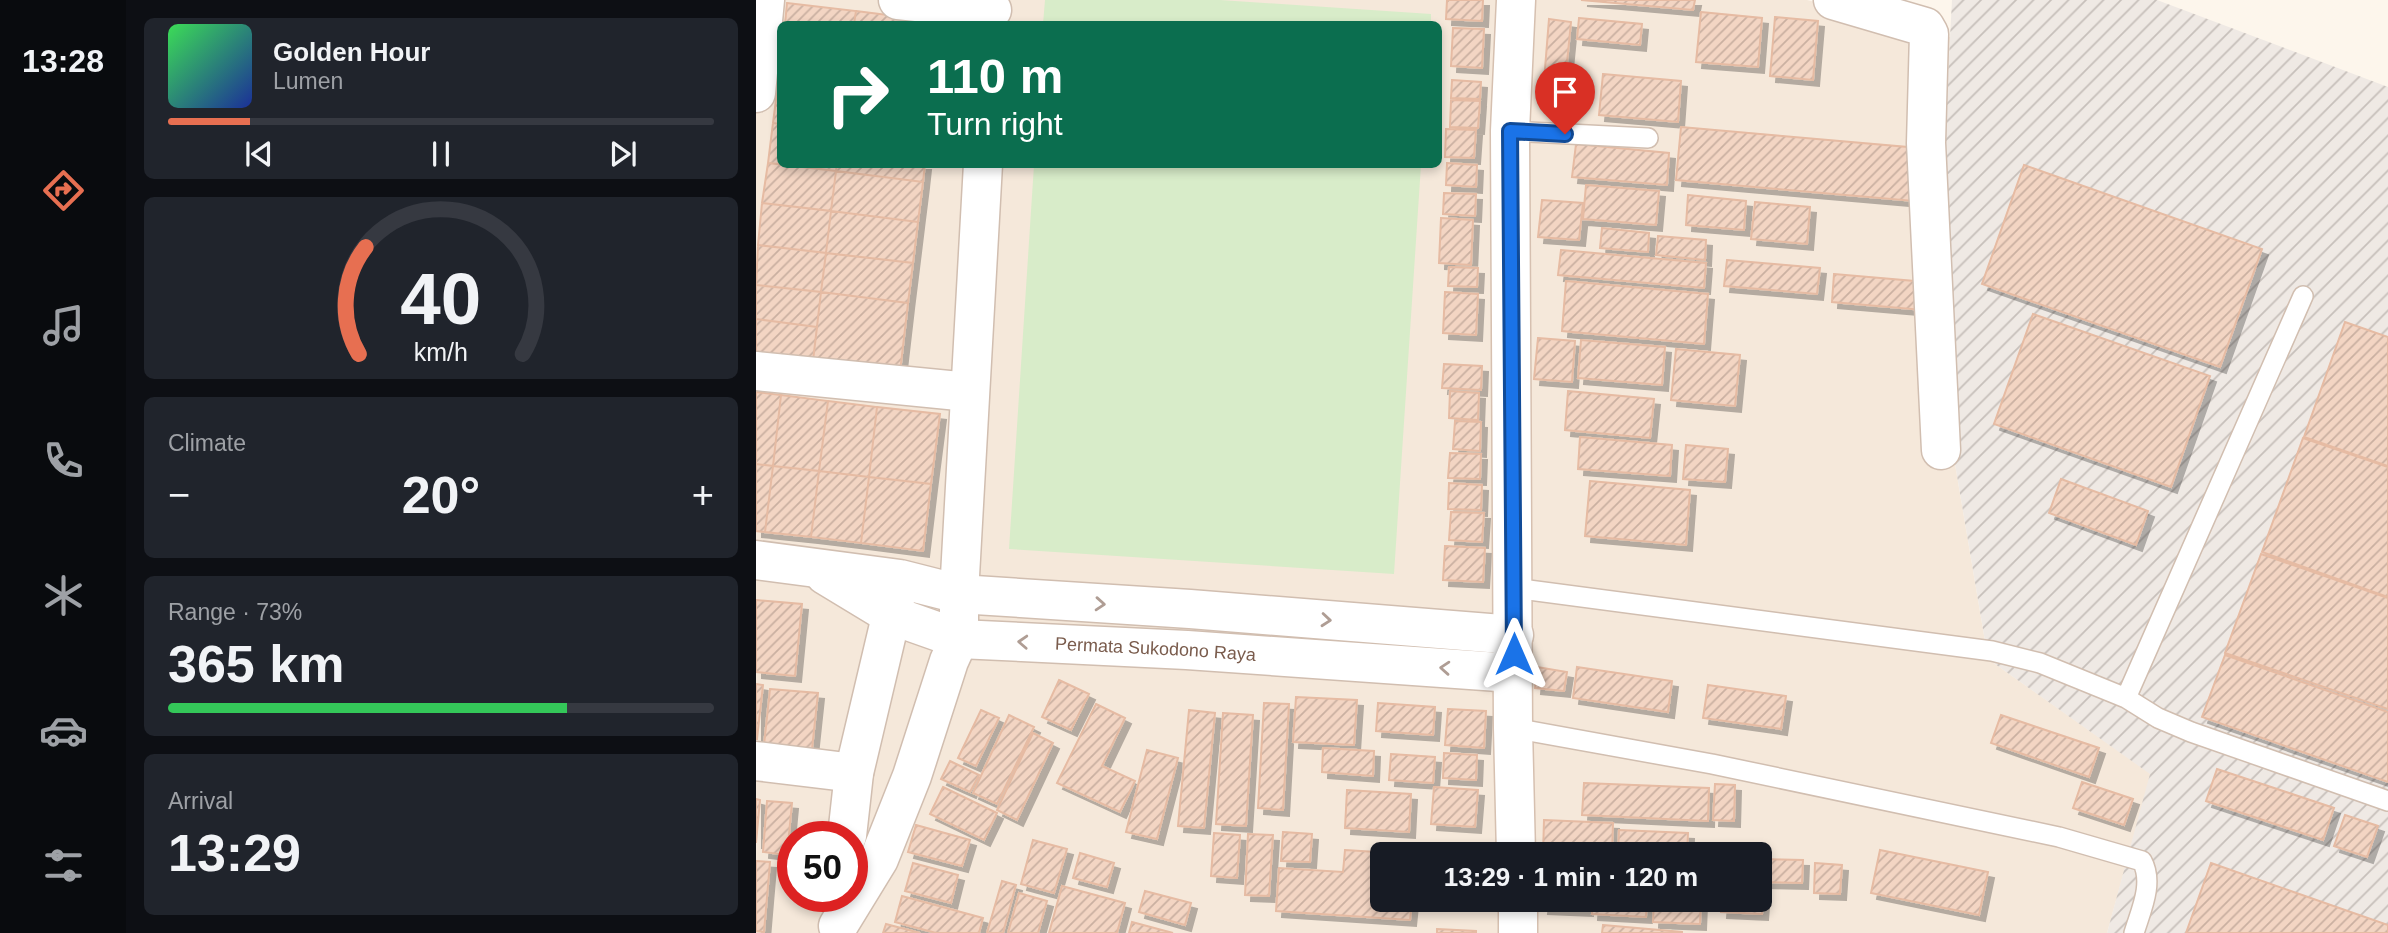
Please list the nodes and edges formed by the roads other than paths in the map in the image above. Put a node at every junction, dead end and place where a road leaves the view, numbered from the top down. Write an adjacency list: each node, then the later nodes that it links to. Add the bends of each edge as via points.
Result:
1 (765, 0): 6 (street)
2 (898, 0): 5 (street)
3 (1516, 0): 7 (street)
4 (1833, 0): 13 (street, via 1925,27 1929,34 1926,143)
5 (992, 11)
6 (756, 93)
7 (1510, 131): 8 (lane); 17 (street)
8 (1648, 138)
9 (983, 168): 12 (street)
10 (2303, 296): 25 (lane)
11 (756, 370): 12 (street)
12 (970, 391): 18 (street)
13 (1941, 450)
14 (756, 560): 15 (street, Permata Sukodono Raya)
15 (814, 568): 16 (street, Permata Sukodono Raya); 20 (street, Permata Sukodono Raya)
16 (900, 579): 18 (street, Permata Sukodono Raya); 20 (street)
17 (1513, 588): 21 (street); 25 (lane, via 1992,651 2040,663)
18 (959, 594): 19 (street, Permata Sukodono Raya, one-way to 19); 22 (street)
19 (1190, 609): 21 (street, Permata Sukodono Raya, one-way to 21); 23 (street)
20 (891, 615): 22 (street, Permata Sukodono Raya); 28 (street)
21 (1514, 635): 24 (street)
22 (959, 639): 23 (street, Permata Sukodono Raya, one-way to 22); 33 (street, via 891,834)
23 (1187, 650): 24 (street, Permata Sukodono Raya, one-way to 23)
24 (1513, 673): 26 (street)
25 (2126, 698): 29 (lane, via 2191,732)
26 (1513, 728): 31 (street); 35 (lane, via 1726,766 2059,837 2141,861 2148,872)
27 (756, 761): 28 (street)
28 (854, 773): 30 (street)
29 (2388, 801)
30 (849, 821)
31 (1516, 842)
32 (1518, 912): 34 (street)
33 (838, 918)
34 (1518, 933)
35 (2134, 933)

